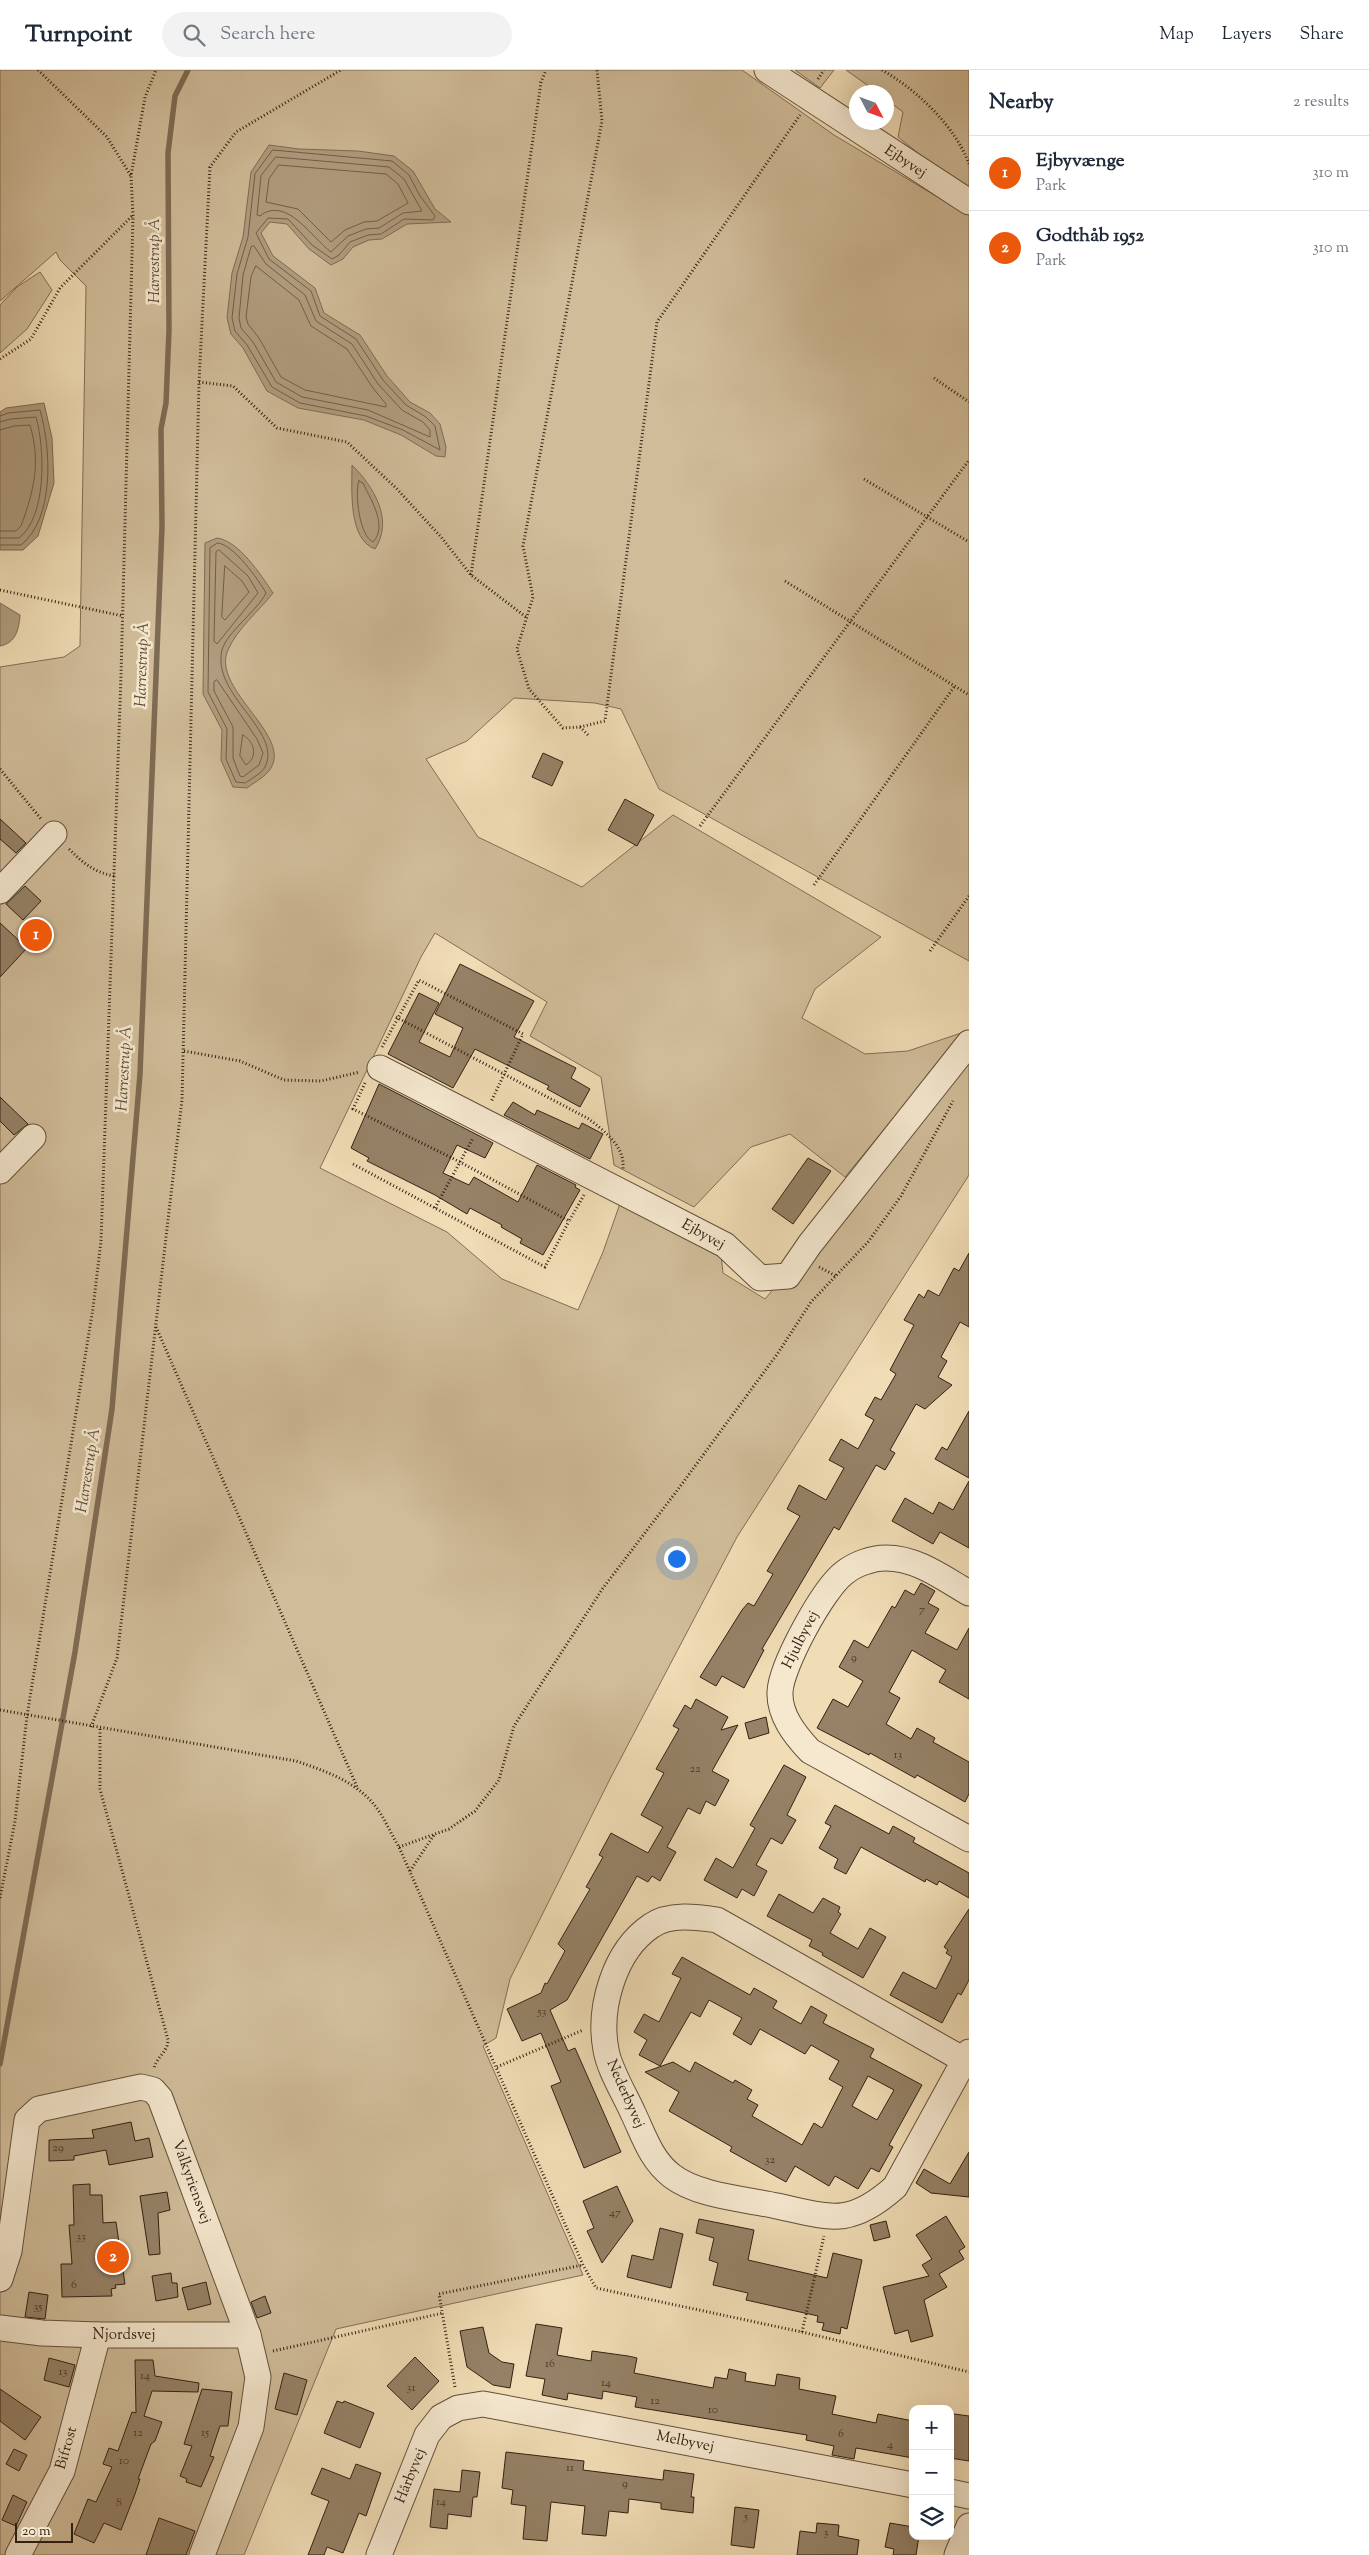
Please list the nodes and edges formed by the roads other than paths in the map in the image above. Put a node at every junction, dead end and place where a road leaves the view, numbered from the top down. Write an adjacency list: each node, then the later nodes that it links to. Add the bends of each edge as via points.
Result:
1 (766, 70): 2 (street, Ejbyvej)
2 (969, 202)
3 (54, 834): 4 (street)
4 (0, 891)
5 (969, 1043): 6 (street, Ejbyvej, via 788,1276 760,1278 725,1245)
6 (376, 1068)
7 (33, 1137): 8 (street)
8 (0, 1171)
9 (969, 1593): 10 (street, Hjulbyvej, via 913,1561 886,1558 863,1562 828,1588 785,1668 780,1692 786,1719 810,1751)
10 (969, 1840)
11 (967, 2056): 11 (street, Nederbyvej, via 717,1920 686,1916 652,1925 631,1944 607,1991 603,2022 606,2052 653,2158 673,2176 694,2188 828,2218 854,2215 876,2204 895,2187)
12 (0, 2279): 15 (street, Valkyriensvej, via 9,2251 27,2120 38,2109 141,2087 150,2089 160,2098)
13 (0, 2328): 14 (street, Njordsvej)
14 (98, 2335): 15 (street, Njordsvej); 21 (street, Bifrost, via 62,2471)
15 (250, 2344): 22 (street, Valkyriensvej, via 258,2377 252,2427)
16 (458, 2408): 17 (street, Melbyvej, via 483,2404); 23 (street, Hårbyvej, via 441,2417 427,2435)
17 (909, 2484)
18 (954, 2493): 19 (street)
19 (969, 2496)
20 (969, 2526): 24 (street)
21 (18, 2555)
22 (202, 2555)
23 (379, 2555)
24 (957, 2555)

